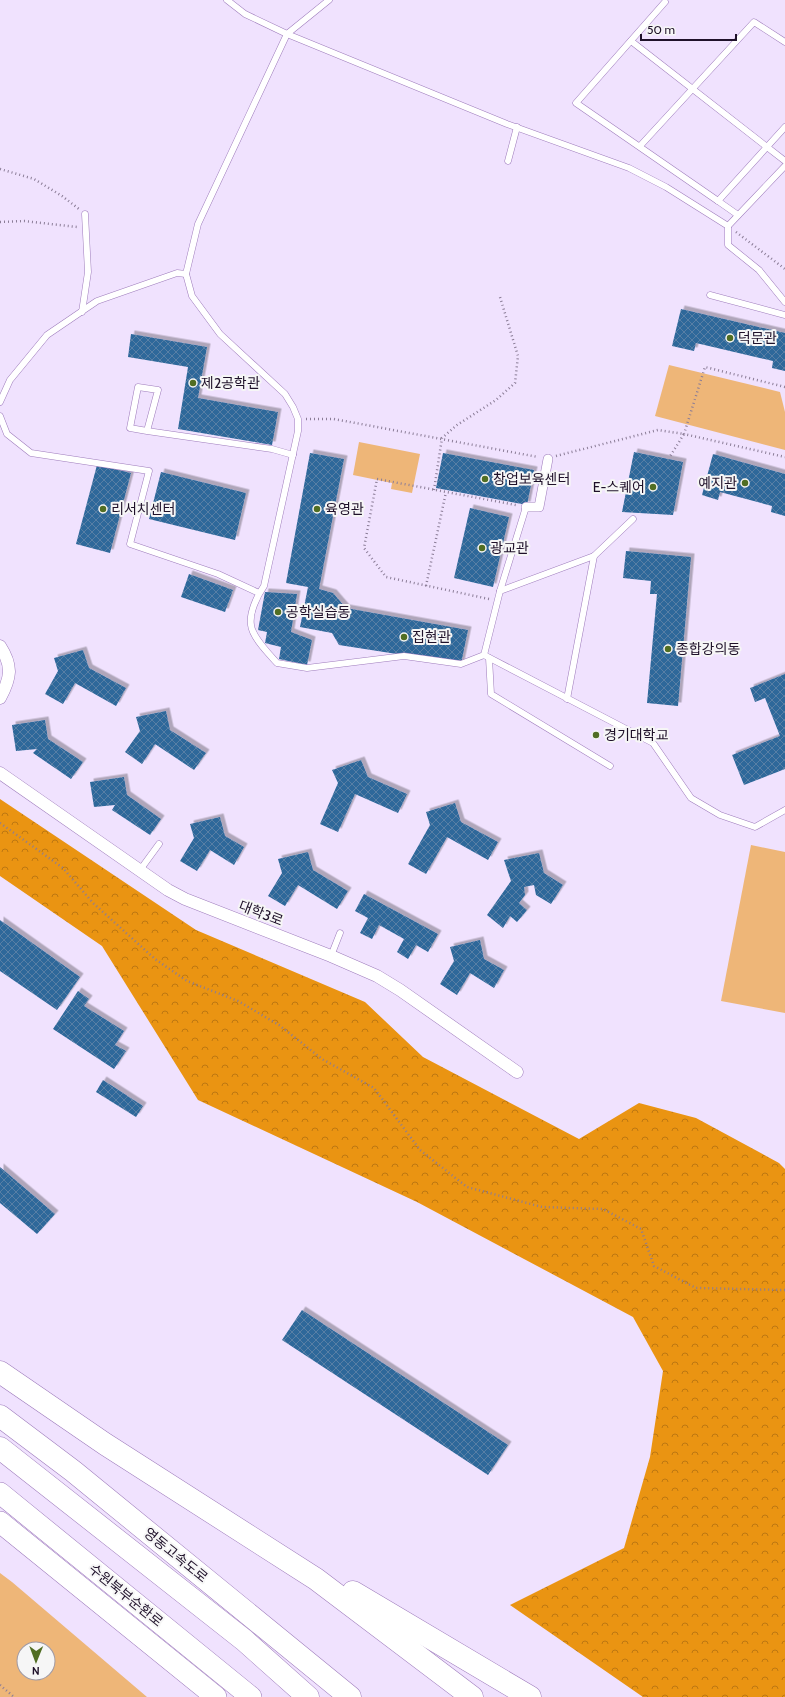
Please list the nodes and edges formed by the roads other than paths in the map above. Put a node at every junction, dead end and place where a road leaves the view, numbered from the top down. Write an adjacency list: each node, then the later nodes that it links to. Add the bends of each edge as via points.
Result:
1 (227, 0): 4 (lane, via 245,14)
2 (329, 0): 4 (lane)
3 (665, 2): 5 (lane)
4 (287, 34): 8 (lane); 19 (lane, via 198,224)
5 (631, 41): 7 (lane); 10 (lane, via 576,103)
6 (785, 42): 7 (lane, via 754,22)
7 (693, 89): 10 (lane); 11 (lane)
8 (517, 127): 12 (lane); 18 (lane, via 629,168 666,187)
9 (785, 127): 11 (lane)
10 (640, 146): 15 (lane)
11 (767, 147): 13 (lane); 15 (lane)
12 (508, 161)
13 (785, 161)
14 (785, 166): 17 (lane)
15 (718, 201): 17 (lane)
16 (85, 214): 22 (lane, via 88,272)
17 (738, 216): 18 (lane)
18 (728, 226): 21 (lane, via 728,245 759,270)
19 (186, 274): 22 (lane, via 177,273 96,302); 27 (lane, via 192,296 220,334 285,394 293,407 298,419)
20 (710, 296): 23 (lane)
21 (785, 302)
22 (82, 312): 24 (lane, via 47,335 10,380)
23 (785, 315)
24 (0, 402)
25 (0, 416): 33 (lane, via 7,434 31,453 149,471 130,544 218,574)
26 (147, 431): 26 (lane, via 130,428 138,387 158,390); 27 (lane, via 272,449)
27 (293, 455): 33 (lane, via 264,586)
28 (548, 459): 29 (street, via 539,507)
29 (526, 507): 32 (lane)
30 (633, 520): 31 (lane)
31 (594, 556): 32 (lane); 37 (lane)
32 (500, 592): 35 (lane)
33 (259, 593): 35 (lane, via 255,599 251,625 260,644 277,663 307,668 404,656 461,664)
34 (0, 646): 36 (street, via 9,664 10,676)
35 (487, 656): 37 (lane); 38 (lane, via 491,694)
36 (0, 698)
37 (567, 699): 40 (lane, via 653,743 691,798 720,815 755,827)
38 (610, 766)
39 (0, 773): 42 (street, 대학3로)
40 (785, 810)
41 (159, 844): 42 (lane)
42 (140, 870): 44 (street, 대학3로, via 185,899)
43 (340, 933): 44 (lane)
44 (331, 956): 45 (street, 대학3로, via 377,976 400,990)
45 (517, 1072)
46 (0, 1372): 50 (highway)
47 (0, 1416): 55 (highway, 영동고속도로, via 73,1471)
48 (0, 1448): 54 (highway, 영동고속도로, via 244,1640)
49 (0, 1493): 53 (highway, 수원북부순환로)
50 (208, 1510): 56 (highway, via 316,1579); 57 (highway)
51 (0, 1522): 52 (highway, 수원북부순환로)
52 (216, 1697)
53 (252, 1697)
54 (308, 1697)
55 (350, 1697)
56 (472, 1697)
57 (530, 1697)

